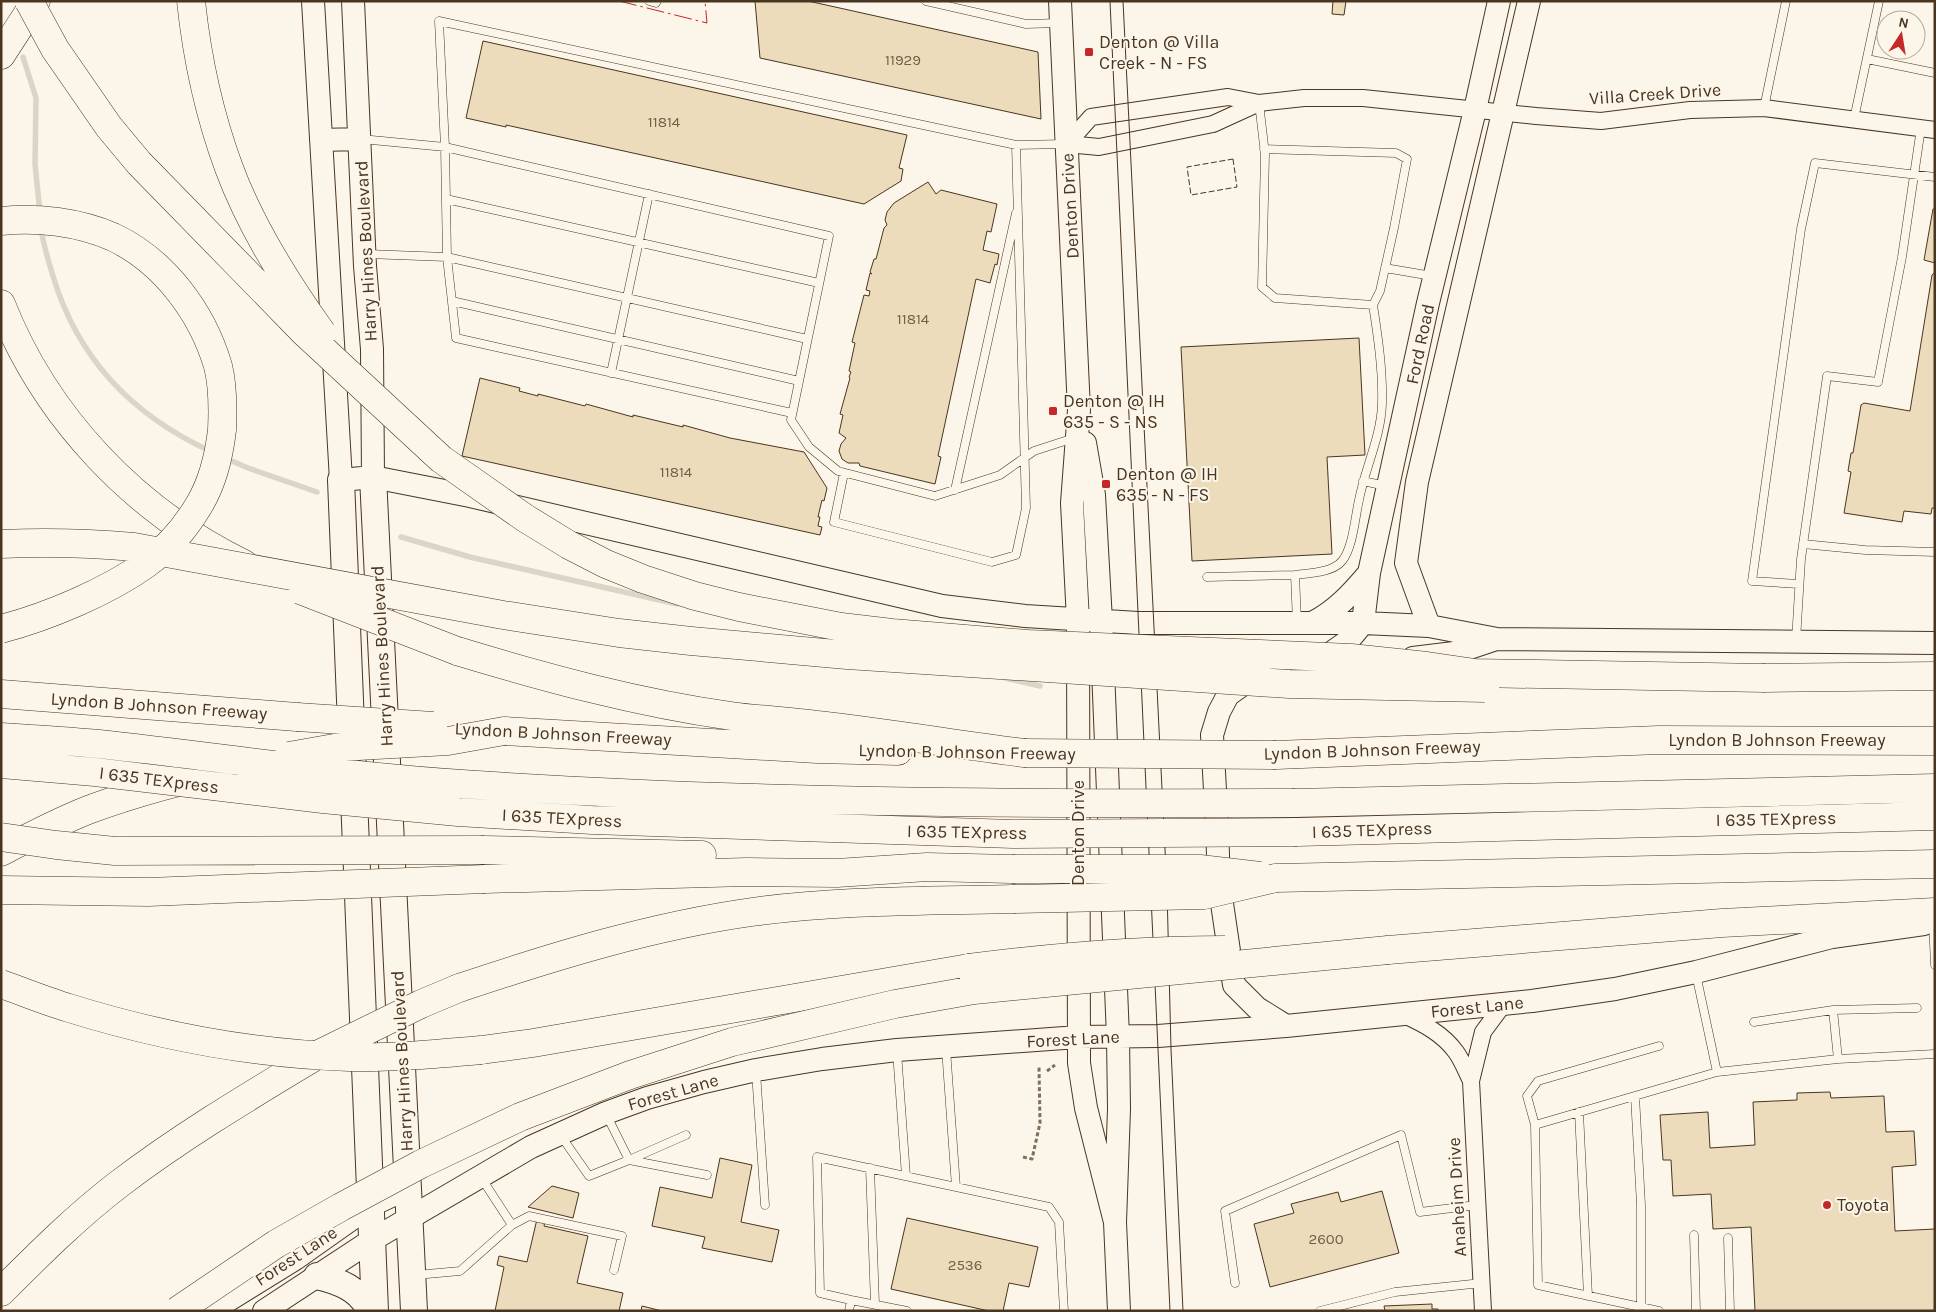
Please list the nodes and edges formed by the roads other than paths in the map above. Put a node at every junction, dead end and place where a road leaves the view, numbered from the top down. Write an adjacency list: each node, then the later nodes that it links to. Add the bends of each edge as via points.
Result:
1 (29, 1): 48 (highway, bridge, via 55,49 87,97 139,163 304,332)
2 (36, 1): 14 (highway)
3 (191, 1): 48 (highway, bridge, via 213,122 229,169 279,266 312,319)
4 (313, 1): 24 (main road, Harry Hines Boulevard)
5 (353, 1): 23 (main road, Harry Hines Boulevard)
6 (650, 1): 7 (lane)
7 (657, 1)
8 (926, 1): 13 (lane, via 1026,24)
9 (1499, 1): 19 (main road, Ford Road)
10 (1529, 1): 20 (main road, Ford Road)
11 (1786, 1): 18 (lane)
12 (1879, 1): 15 (lane)
13 (1060, 12): 25 (main road, Denton Drive)
14 (1, 55)
15 (1867, 59): 16 (lane); 21 (lane)
16 (1935, 73)
17 (1259, 103): 19 (street, Villa Creek Drive, via 1304,98 1363,98); 25 (street, Villa Creek Drive, via 1213,124 1099,147); 25 (street, Villa Creek Drive, via 1228,97 1091,117); 28 (lane)
18 (1764, 108): 20 (street, Villa Creek Drive, via 1690,110 1601,121); 21 (street, Villa Creek Drive)
19 (1475, 110): 20 (street, Villa Creek Drive); 39 (main road, Ford Road)
20 (1504, 113): 55 (main road, Ford Road)
21 (1854, 119): 22 (street, Villa Creek Drive)
22 (1928, 129): 29 (lane)
23 (360, 139): 24 (main road); 27 (lane); 36 (main road, Harry Hines Boulevard)
24 (321, 140): 59 (main road, Harry Hines Boulevard)
25 (1067, 144): 26 (lane); 51 (main road, Denton Drive)
26 (1016, 145): 27 (lane, via 440,22); 33 (lane)
27 (445, 147): 31 (lane); 32 (lane)
28 (1264, 149): 38 (lane, via 1396,152 1407,159); 44 (lane, via 1262,288 1275,298)
29 (1914, 174): 30 (lane); 64 (lane, via 1878,382 1827,376); 69 (lane, via 1815,163 1801,229 1752,581)
30 (1935, 178)
31 (649, 194): 35 (lane); 40 (lane, via 829,236)
32 (446, 198): 35 (lane); 37 (lane)
33 (1018, 202): 56 (lane); 62 (lane)
34 (1, 221): 75 (highway, bridge, via 49,221 98,232 121,242 156,267 187,302 205,333 218,367 223,405 220,443 212,477 199,505 167,544 146,564 106,587 47,614)
35 (639, 242): 40 (lane); 41 (lane)
36 (365, 254): 37 (lane); 58 (main road, Harry Hines Boulevard, via 372,349)
37 (447, 257): 41 (lane); 42 (lane)
38 (1385, 268): 39 (lane); 44 (lane)
39 (1434, 277): 50 (main road, Ford Road)
40 (819, 283): 45 (lane)
41 (627, 298): 45 (lane); 46 (lane)
42 (452, 301): 46 (lane); 47 (lane, via 456,338)
43 (1, 304): 88 (highway, bridge, via 14,336 58,407 92,451 145,502 212,548 298,589 458,651 591,688 721,714)
44 (1373, 305): 50 (lane)
45 (807, 339): 49 (lane)
46 (618, 340): 47 (lane); 49 (lane)
47 (611, 373): 52 (lane)
48 (356, 379): 81 (highway, bridge, via 441,459 569,545 642,579 739,608 842,627 958,639 1351,658 1475,673)
49 (799, 381): 52 (lane)
50 (1394, 407): 53 (main road, Ford Road); 60 (lane)
51 (1079, 410): 54 (main road, Denton Drive); 71 (main road, Denton Drive, via 1094,495)
52 (792, 413): 57 (lane, via 791,420 809,447)
53 (1400, 436): 55 (street); 61 (main road, Ford Road)
54 (1077, 437): 56 (lane); 70 (main road, Denton Drive, via 1072,503)
55 (1427, 442): 74 (main road, Ford Road, via 1417,482 1406,563)
56 (1026, 456): 57 (lane, via 1026,508 1016,555 992,562 834,522); 62 (lane, via 1000,475)
57 (844, 473): 62 (lane, via 935,496)
58 (373, 477): 59 (main road); 70 (main road, via 480,498 942,606); 131 (main road, Harry Hines Boulevard)
59 (341, 480): 134 (main road, Harry Hines Boulevard)
60 (1364, 481): 61 (lane); 67 (lane, via 1348,552 1340,563 1323,572)
61 (1389, 486): 66 (main road, Ford Road)
62 (955, 490)
63 (1, 544): 81 (highway, bridge, via 50,542 134,547 619,633 847,655 1289,684 1467,689)
64 (1803, 544): 65 (lane); 69 (lane)
65 (1935, 552)
66 (1369, 573): 72 (main road, Ford Road); 73 (main road, via 1339,606 1324,617)
67 (1295, 575): 68 (lane); 73 (lane)
68 (1208, 577)
69 (1799, 584): 77 (lane)
70 (1078, 620): 71 (main road); 109 (main road, Denton Drive)
71 (1101, 621): 73 (main road); 110 (main road, Denton Drive)
72 (1363, 623): 73 (main road); 74 (main road); 79 (main road, via 1348,641)
73 (1304, 624)
74 (1429, 626): 76 (main road)
75 (1, 629)
76 (1497, 639): 77 (main road); 79 (main road, via 1454,653 1352,666)
77 (1796, 642): 78 (main road)
78 (1935, 643)
79 (1313, 666): 108 (main road, via 1255,676 1234,690 1219,712 1212,735 1219,883 1234,985 1257,1008)
80 (1935, 676): 81 (highway)
81 (1765, 678)
82 (1, 694): 84 (highway, Lyndon B Johnson Freeway, bridge)
83 (1935, 725): 86 (highway)
84 (504, 731): 88 (highway, Lyndon B Johnson Freeway, via 817,749); 93 (highway, bridge, via 448,741 340,747 214,773 87,810)
85 (1, 736): 90 (highway, I 635 TEXpress, bridge, via 449,783 865,801 1296,803)
86 (1659, 740): 87 (highway, Lyndon B Johnson Freeway); 88 (highway, Lyndon B Johnson Freeway, bridge, via 1276,755)
87 (1935, 741)
88 (1024, 753)
89 (1, 764): 91 (highway, I 635 TEXpress, bridge, via 458,812 592,820 1013,834 1297,832)
90 (1935, 788)
91 (1935, 816)
92 (1, 837): 95 (highway, bridge, via 115,851 484,850 837,858)
93 (1, 852)
94 (1935, 864): 96 (highway)
95 (928, 867): 96 (highway, bridge, via 1200,869); 97 (highway, bridge, via 177,891)
96 (1286, 878): 146 (highway, bridge, via 1204,895 880,902 786,908 625,937 557,956 459,988 319,1054 212,1120 118,1185 42,1250)
97 (1, 890)
98 (1934, 919): 99 (highway, via 1722,923); 100 (lane); 101 (main road, Forest Lane, via 1832,937)
99 (1388, 950): 102 (highway, bridge, via 1186,950 1031,960 532,1043 434,1054 350,1057 244,1048 182,1037 68,1008); 151 (highway, bridge, via 974,990 895,1004 732,1042 630,1075 520,1117 421,1164 276,1244)
100 (1935, 965)
101 (1696, 972): 103 (main road, Forest Lane, via 1615,989); 117 (lane)
102 (1, 984)
103 (1503, 1005): 106 (main road, Forest Lane); 118 (street, Anaheim Drive, via 1484,1032)
104 (1917, 1008): 105 (lane)
105 (1833, 1010): 107 (lane); 115 (lane)
106 (1404, 1016): 108 (main road, Forest Lane); 118 (street, Anaheim Drive, via 1429,1026 1446,1041 1457,1052)
107 (1754, 1022)
108 (1286, 1026): 110 (main road, Forest Lane)
109 (1078, 1037): 110 (main road, Forest Lane); 111 (main road, Forest Lane); 136 (main road, Denton Drive, via 1086,1108)
110 (1118, 1037): 136 (main road, Denton Drive, via 1120,1109)
111 (945, 1046): 113 (main road, Forest Lane); 130 (lane)
112 (1659, 1046): 122 (lane, via 1538,1082 1527,1096)
113 (897, 1050): 116 (main road, Forest Lane); 129 (lane)
114 (1935, 1054): 115 (lane)
115 (1838, 1059): 117 (lane)
116 (756, 1070): 120 (main road, Forest Lane); 132 (lane)
117 (1717, 1072): 119 (lane)
118 (1471, 1081): 133 (street, Anaheim Drive)
119 (1635, 1096): 121 (lane); 150 (lane, via 1641,1205)
120 (606, 1112): 123 (main road, Forest Lane); 125 (lane)
121 (1579, 1112): 122 (lane); 147 (lane)
122 (1535, 1125): 147 (lane, via 1538,1285)
123 (559, 1132): 125 (lane, via 589,1176); 127 (main road, Forest Lane)
124 (686, 1135): 125 (lane)
125 (629, 1160): 128 (lane)
126 (870, 1168): 129 (lane); 148 (lane, via 817,1157 820,1293); 149 (lane)
127 (480, 1175): 135 (main road, Forest Lane); 137 (lane)
128 (707, 1175)
129 (906, 1176): 130 (lane)
130 (956, 1187): 159 (lane, via 1049,1207 1059,1222)
131 (408, 1188): 134 (main road, Forest Lane); 135 (main road, Harry Hines Boulevard)
132 (765, 1204)
133 (1478, 1205): 144 (lane, via 1420,1212 1401,1135 1225,1211); 145 (street, Anaheim Drive)
134 (370, 1206): 140 (main road, Harry Hines Boulevard); 152 (main road, Forest Lane, via 295,1259)
135 (410, 1219): 140 (main road, Forest Lane); 143 (main road, Harry Hines Boulevard)
136 (1115, 1222): 160 (main road, Denton Drive)
137 (512, 1225): 141 (lane, via 529,1216 622,1236); 143 (lane, via 460,1271)
138 (1694, 1235): 164 (lane)
139 (1728, 1238): 165 (lane)
140 (372, 1240): 142 (main road, Forest Lane); 155 (main road, Harry Hines Boulevard)
141 (614, 1270)
142 (317, 1276): 153 (main road, Forest Lane); 154 (main road, via 350,1287 366,1302)
143 (412, 1276): 156 (main road, Harry Hines Boulevard)
144 (1235, 1283)
145 (1482, 1283): 161 (lane, via 1395,1292); 162 (street, Anaheim Drive)
146 (1, 1292)
147 (1588, 1296): 150 (lane)
148 (851, 1300): 149 (lane); 157 (lane)
149 (874, 1304): 158 (lane)
150 (1641, 1307): 163 (lane)
151 (177, 1311)
152 (211, 1311)
153 (264, 1311)
154 (370, 1311)
155 (375, 1311)
156 (414, 1311)
157 (849, 1311)
158 (907, 1311)
159 (1064, 1311)
160 (1119, 1311)
161 (1320, 1311)
162 (1483, 1311)
163 (1659, 1311)
164 (1696, 1311)
165 (1730, 1311)

